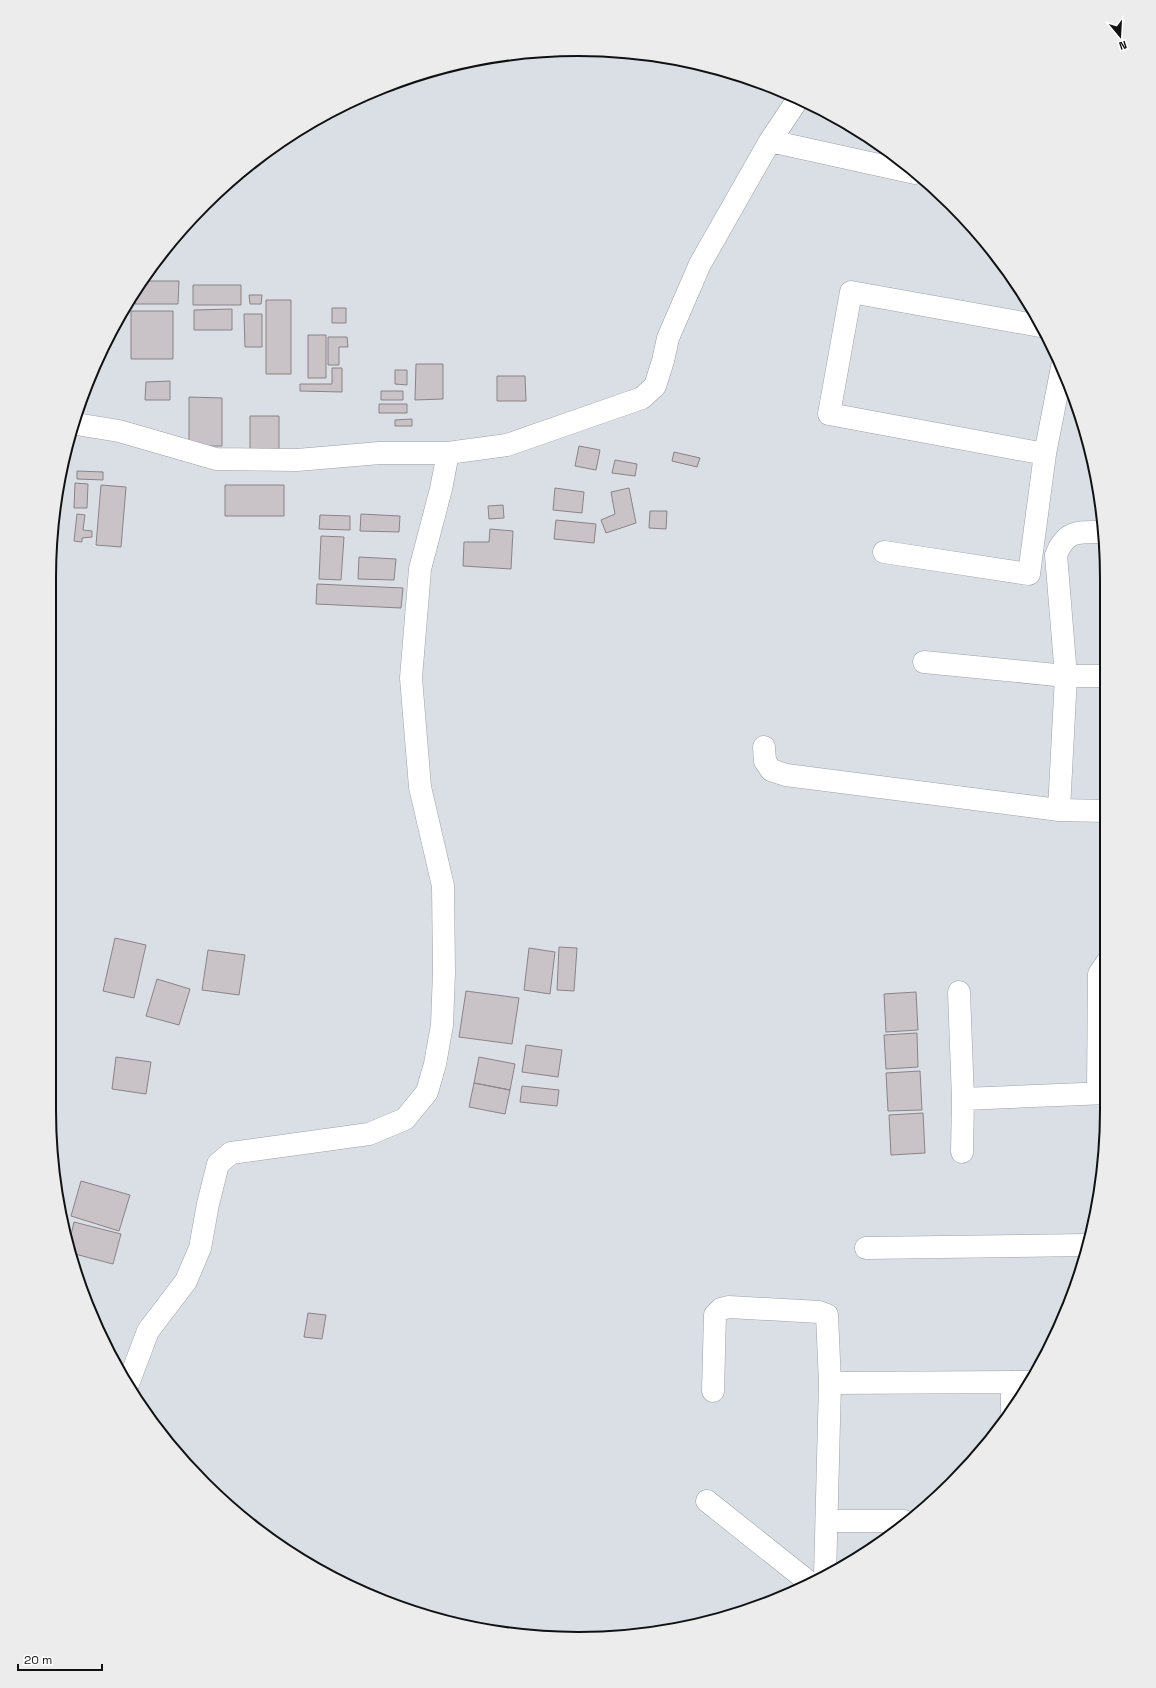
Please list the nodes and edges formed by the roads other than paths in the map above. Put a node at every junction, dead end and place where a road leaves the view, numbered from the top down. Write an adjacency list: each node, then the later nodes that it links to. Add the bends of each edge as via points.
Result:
1 (795, 104): 2 (street)
2 (770, 141): 3 (street); 7 (street, via 700,264 668,338 655,386 642,398 507,445)
3 (904, 171)
4 (1034, 325): 8 (street, via 851,292 829,414)
5 (1062, 383): 8 (street)
6 (80, 425): 7 (street, via 119,431 216,459 297,460 380,453)
7 (448, 453): 23 (street, via 442,489 420,569 410,678 420,787 443,886 442,1025 427,1092 405,1119 369,1134 231,1153 218,1164 200,1248 186,1281 148,1330)
8 (1046, 454): 10 (street, via 1029,574)
9 (1098, 532): 12 (street, via 1068,536 1056,555)
10 (884, 552)
11 (924, 662): 12 (street)
12 (1066, 676): 13 (street); 15 (street)
13 (1100, 676)
14 (764, 747): 15 (street, via 765,760 771,770 786,775)
15 (1059, 810): 16 (street)
16 (1100, 811)
17 (959, 992): 19 (street)
18 (1100, 1093): 19 (street)
19 (963, 1099): 20 (street)
20 (962, 1152)
21 (1082, 1245): 22 (street)
22 (866, 1248)
23 (130, 1378)
24 (830, 1382): 25 (street); 26 (street, via 827,1315 819,1312 729,1307 721,1309 715,1315); 28 (street)
25 (1021, 1382)
26 (713, 1391)
27 (707, 1501): 31 (street)
28 (827, 1521): 29 (street); 30 (street)
29 (900, 1521)
30 (825, 1569)
31 (806, 1580)

